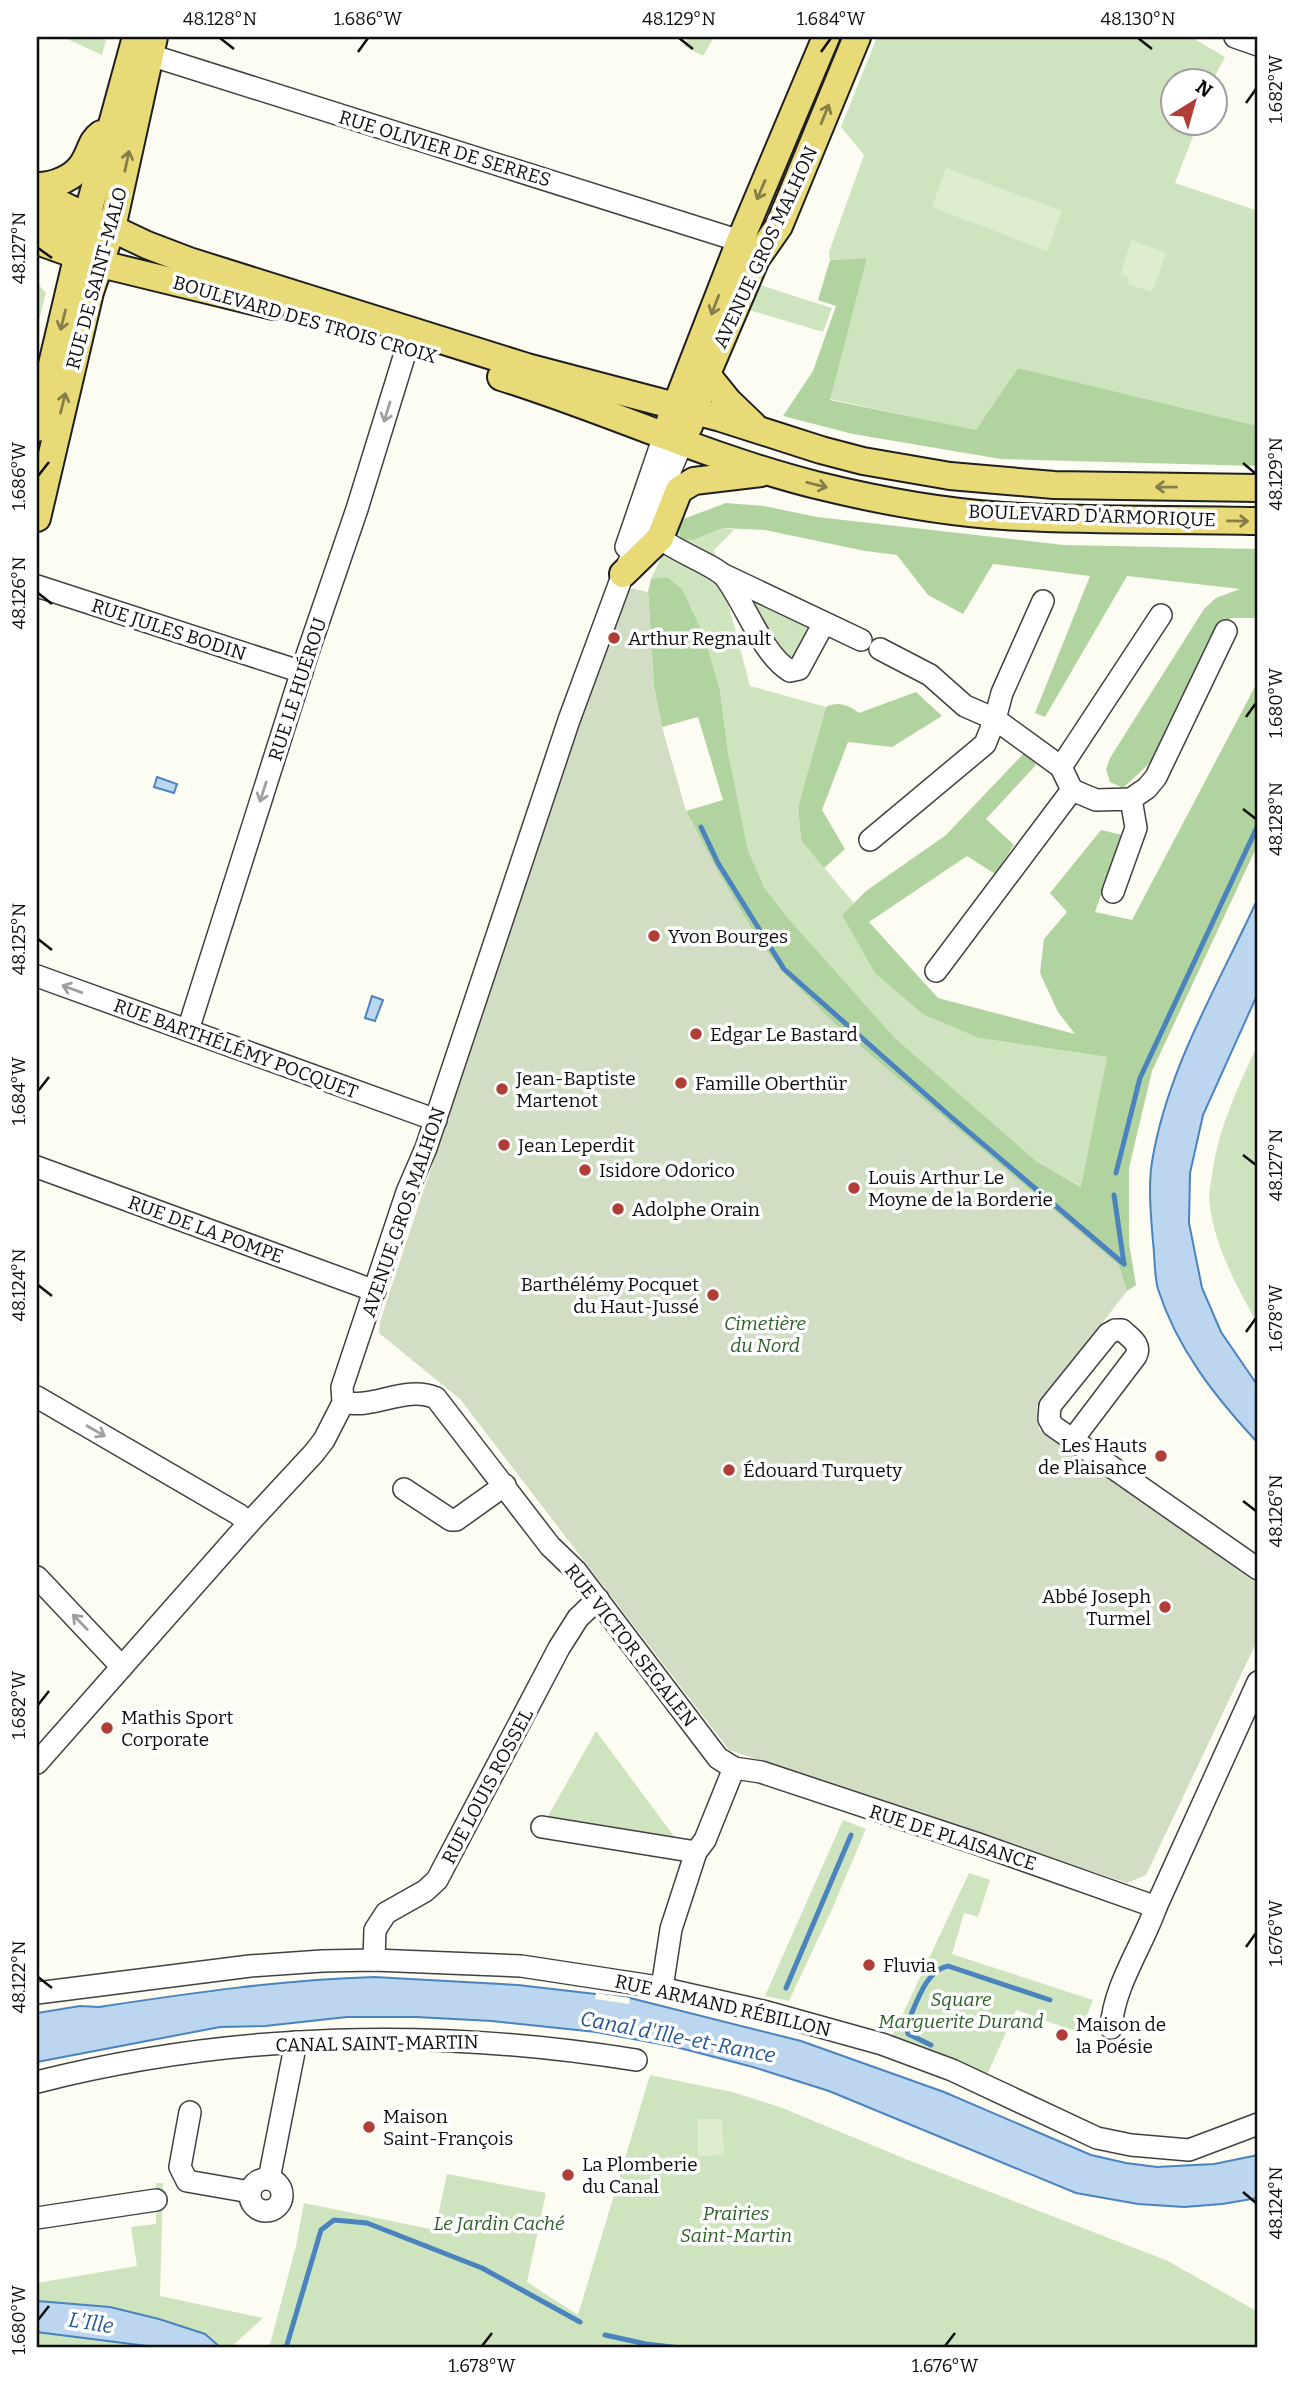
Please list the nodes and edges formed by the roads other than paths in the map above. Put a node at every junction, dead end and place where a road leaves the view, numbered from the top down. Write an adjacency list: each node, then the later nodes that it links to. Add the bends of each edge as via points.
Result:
1 (826, 37): 12 (main road, AVENUE GROS MALHON, one-way to 12)
2 (857, 37): 15 (main road, AVENUE GROS MALHON, one-way to 2, via 756,259 779,226)
3 (1235, 37): 5 (street)
4 (147, 43): 6 (main road, RUE DE SAINT-MALO); 12 (street, RUE OLIVIER DE SERRES); 13 (main road, RUE DE SAINT-MALO, one-way to 4)
5 (1258, 45)
6 (111, 127): 7 (main road, RUE DE SAINT-MALO, via 93,139 85,160 68,177); 10 (main road, RUE DE SAINT-MALO)
7 (37, 186)
8 (37, 193): 10 (main road)
9 (37, 220): 10 (main road, via 57,226)
10 (85, 222): 13 (main road, RUE DE SAINT-MALO); 13 (main road)
11 (37, 241): 13 (main road)
12 (740, 241): 16 (main road, AVENUE GROS MALHON, one-way to 16)
13 (99, 249): 14 (main road, BOULEVARD DES TROIS CROIX); 16 (main road, BOULEVARD DES TROIS CROIX, via 235,276 527,367); 17 (main road, RUE DE SAINT-MALO, one-way to 17); 22 (main road, RUE DE SAINT-MALO, one-way to 13)
14 (407, 347): 16 (main road, BOULEVARD DES TROIS CROIX); 32 (street, RUE LE HUÉROU, one-way to 32)
15 (707, 375): 16 (main road, AVENUE GROS MALHON); 18 (main road)
16 (679, 424): 18 (main road, BOULEVARD D'ARMORIQUE); 19 (main road, BOULEVARD D'ARMORIQUE); 20 (main road, via 795,460 892,481); 25 (street, AVENUE GROS MALHON, via 647,526)
17 (37, 428)
18 (759, 431): 20 (main road, BOULEVARD D'ARMORIQUE, via 863,461)
19 (767, 472): 23 (main road, BOULEVARD D'ARMORIQUE, one-way to 23, via 914,505 1003,516); 24 (main road, via 687,485 679,490)
20 (982, 480): 21 (main road, BOULEVARD D'ARMORIQUE, one-way to 20)
21 (1258, 488)
22 (37, 518)
23 (1258, 521)
24 (660, 538): 25 (main road); 26 (street)
25 (623, 573): 42 (street, AVENUE GROS MALHON, via 564,733)
26 (724, 575): 30 (street); 30 (street, via 750,620 790,671 799,668)
27 (37, 586): 32 (street, RUE JULES BODIN)
28 (1042, 601): 33 (street)
29 (1161, 615): 34 (street)
30 (824, 623): 33 (street, via 930,675 965,706)
31 (1226, 631): 36 (street, via 1156,777)
32 (302, 672): 41 (street, RUE LE HUÉROU, one-way to 41)
33 (995, 719): 34 (street); 37 (street, via 985,744)
34 (1061, 767): 35 (street)
35 (1072, 790): 36 (street, via 1096,800); 39 (street)
36 (1131, 799): 38 (street, via 1136,828)
37 (870, 840)
38 (1113, 892)
39 (936, 971)
40 (37, 976): 41 (street, RUE BARTHÉLÉMY POCQUET, one-way to 40)
41 (187, 1030): 42 (street, RUE BARTHÉLÉMY POCQUET)
42 (436, 1120): 44 (street, AVENUE GROS MALHON)
43 (37, 1167): 44 (street, RUE DE LA POMPE)
44 (375, 1291): 46 (street, AVENUE GROS MALHON, via 342,1387)
45 (37, 1397): 50 (street, one-way to 50)
46 (343, 1403): 48 (street, RUE VICTOR SEGALEN, via 426,1393 436,1398); 50 (street, AVENUE GROS MALHON, via 314,1453)
47 (1073, 1439): 47 (street, via 1053,1426 1048,1412 1108,1334 1122,1330 1139,1351); 51 (street)
48 (505, 1485): 49 (street, via 456,1520); 53 (street, RUE VICTOR SEGALEN, via 550,1546)
49 (404, 1489)
50 (249, 1523): 54 (street, AVENUE GROS MALHON)
51 (1258, 1569)
52 (37, 1577): 54 (street, one-way to 52)
53 (598, 1599): 57 (street, RUE VICTOR SEGALEN, via 718,1758); 61 (street, RUE LOUIS ROSSEL, via 578,1618 559,1648 437,1880 386,1913 375,1930)
54 (122, 1667): 56 (street, AVENUE GROS MALHON)
55 (1258, 1682): 60 (street)
56 (37, 1763)
57 (734, 1768): 59 (street); 60 (street, RUE DE PLAISANCE, via 761,1772)
58 (542, 1827): 59 (street)
59 (696, 1853): 62 (street, via 671,1929)
60 (1156, 1907): 64 (street, via 1116,1997)
61 (374, 1960): 62 (street, RUE ARMAND RÉBILLON, via 521,1966); 63 (street, RUE ARMAND RÉBILLON, via 250,1966)
62 (662, 1988): 69 (street, RUE ARMAND RÉBILLON, via 882,2044 952,2070 1097,2138 1189,2150)
63 (37, 1993)
64 (1111, 2028)
65 (296, 2042): 66 (street, CANAL SAINT-MARTIN, via 496,2042); 67 (street, CANAL SAINT-MARTIN, via 231,2046); 70 (street)
66 (636, 2060)
67 (37, 2082)
68 (190, 2112): 71 (street, via 180,2167 187,2181)
69 (1258, 2124)
70 (269, 2179): 71 (street, via 258,2181); 71 (street, via 282,2192 274,2209 257,2208)
71 (250, 2192)
72 (156, 2200): 73 (street)
73 (37, 2218)

